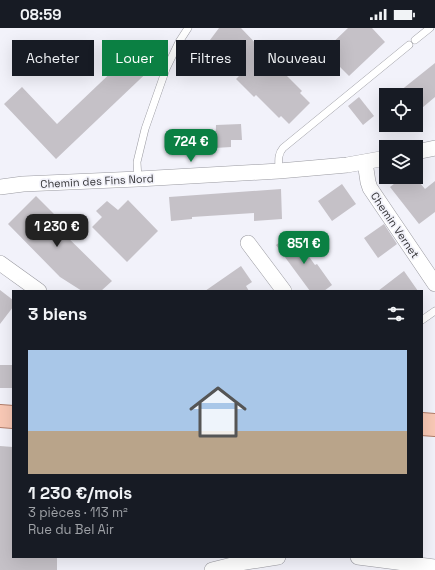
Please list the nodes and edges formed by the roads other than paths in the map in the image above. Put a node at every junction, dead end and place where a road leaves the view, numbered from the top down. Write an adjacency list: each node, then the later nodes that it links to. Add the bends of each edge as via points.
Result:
1 (188, 28): 8 (lane, via 166,69 145,129 138,162)
2 (430, 28): 7 (lane, via 283,148 279,157)
3 (435, 148): 4 (street)
4 (423, 151)
5 (379, 159): 6 (street, Chemin des Fins Nord)
6 (365, 162): 7 (street, Chemin des Fins Nord); 12 (street, Chemin Vernet, via 370,188)
7 (279, 171): 8 (street, Chemin des Fins Nord)
8 (138, 180): 9 (street, Chemin des Fins Nord)
9 (0, 187)
10 (248, 243): 14 (street)
11 (0, 263): 13 (street)
12 (435, 284)
13 (38, 290)
14 (283, 290)
15 (435, 310): 16 (lane)
16 (423, 319)
17 (0, 416): 18 (main road)
18 (12, 417)
19 (423, 424): 20 (main road)
20 (435, 424)
21 (272, 558): 23 (street)
22 (366, 558): 24 (street)
23 (240, 563): 25 (street)
24 (435, 567)
25 (212, 570)

